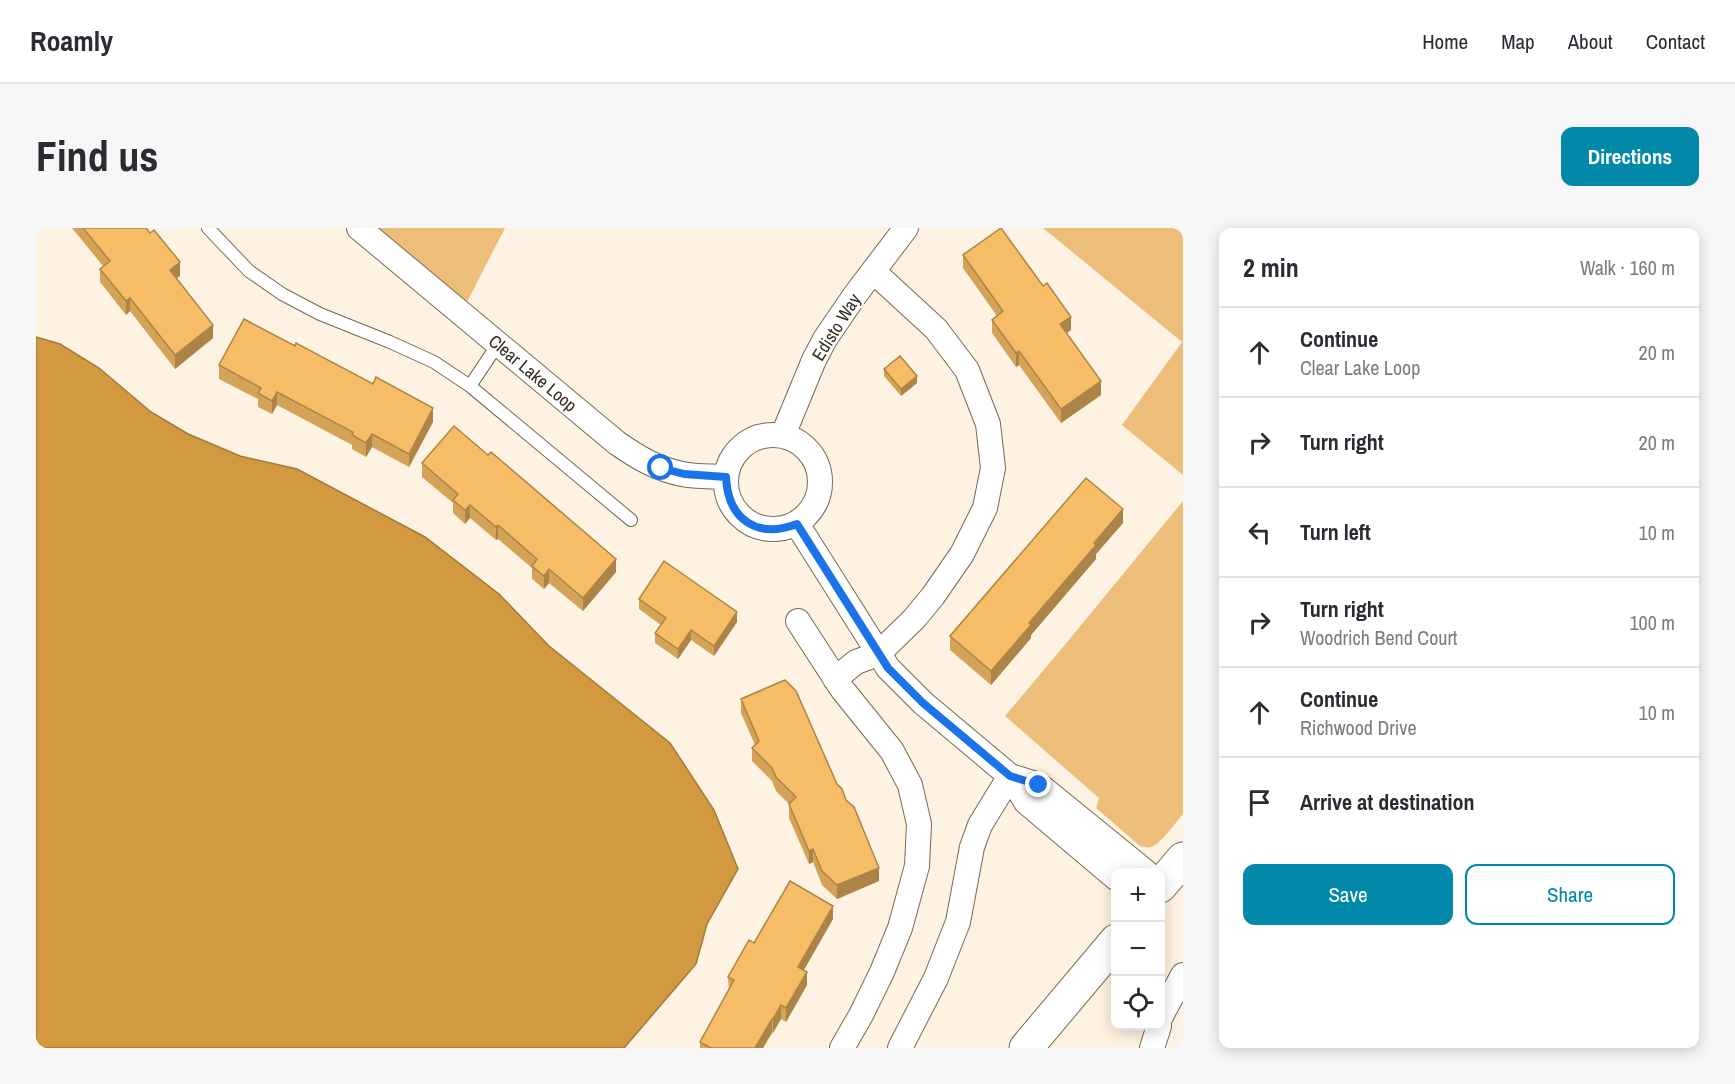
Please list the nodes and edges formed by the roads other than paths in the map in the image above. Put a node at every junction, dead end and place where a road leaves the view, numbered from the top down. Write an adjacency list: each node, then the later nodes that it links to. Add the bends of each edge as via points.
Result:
1 (208, 228): 6 (lane, via 249,271 282,294 434,362)
2 (359, 228): 5 (street, Clear Lake Loop)
3 (906, 228): 4 (street, Edisto Way)
4 (874, 272): 7 (street, Edisto Way, via 825,339); 12 (street, via 936,329 967,370 988,424 993,468 985,508 962,554 914,619)
5 (498, 344): 6 (lane); 8 (street, Clear Lake Loop, via 640,459 684,474)
6 (470, 386): 9 (lane)
7 (783, 435): 8 (street, via 767,435 739,449 730,461); 10 (street, via 808,449 821,475 816,503)
8 (726, 477): 10 (street, via 732,506 741,518 768,530)
9 (631, 520)
10 (797, 524): 12 (street)
11 (798, 621): 13 (street)
12 (878, 654): 13 (street, via 856,662); 14 (street, via 923,703)
13 (835, 679): 24 (street, via 902,768 919,824 917,866 900,928)
14 (1010, 776): 15 (street, via 1026,802); 25 (street, via 980,825 958,922 936,978)
15 (1073, 827): 17 (street); 18 (street)
16 (1183, 860): 19 (street)
17 (1136, 868)
18 (1111, 872)
19 (1165, 875)
20 (1111, 947): 26 (street)
21 (1183, 975): 22 (street)
22 (1165, 1010)
23 (1157, 1030): 27 (street)
24 (842, 1048)
25 (900, 1048)
26 (1026, 1048)
27 (1152, 1048)

